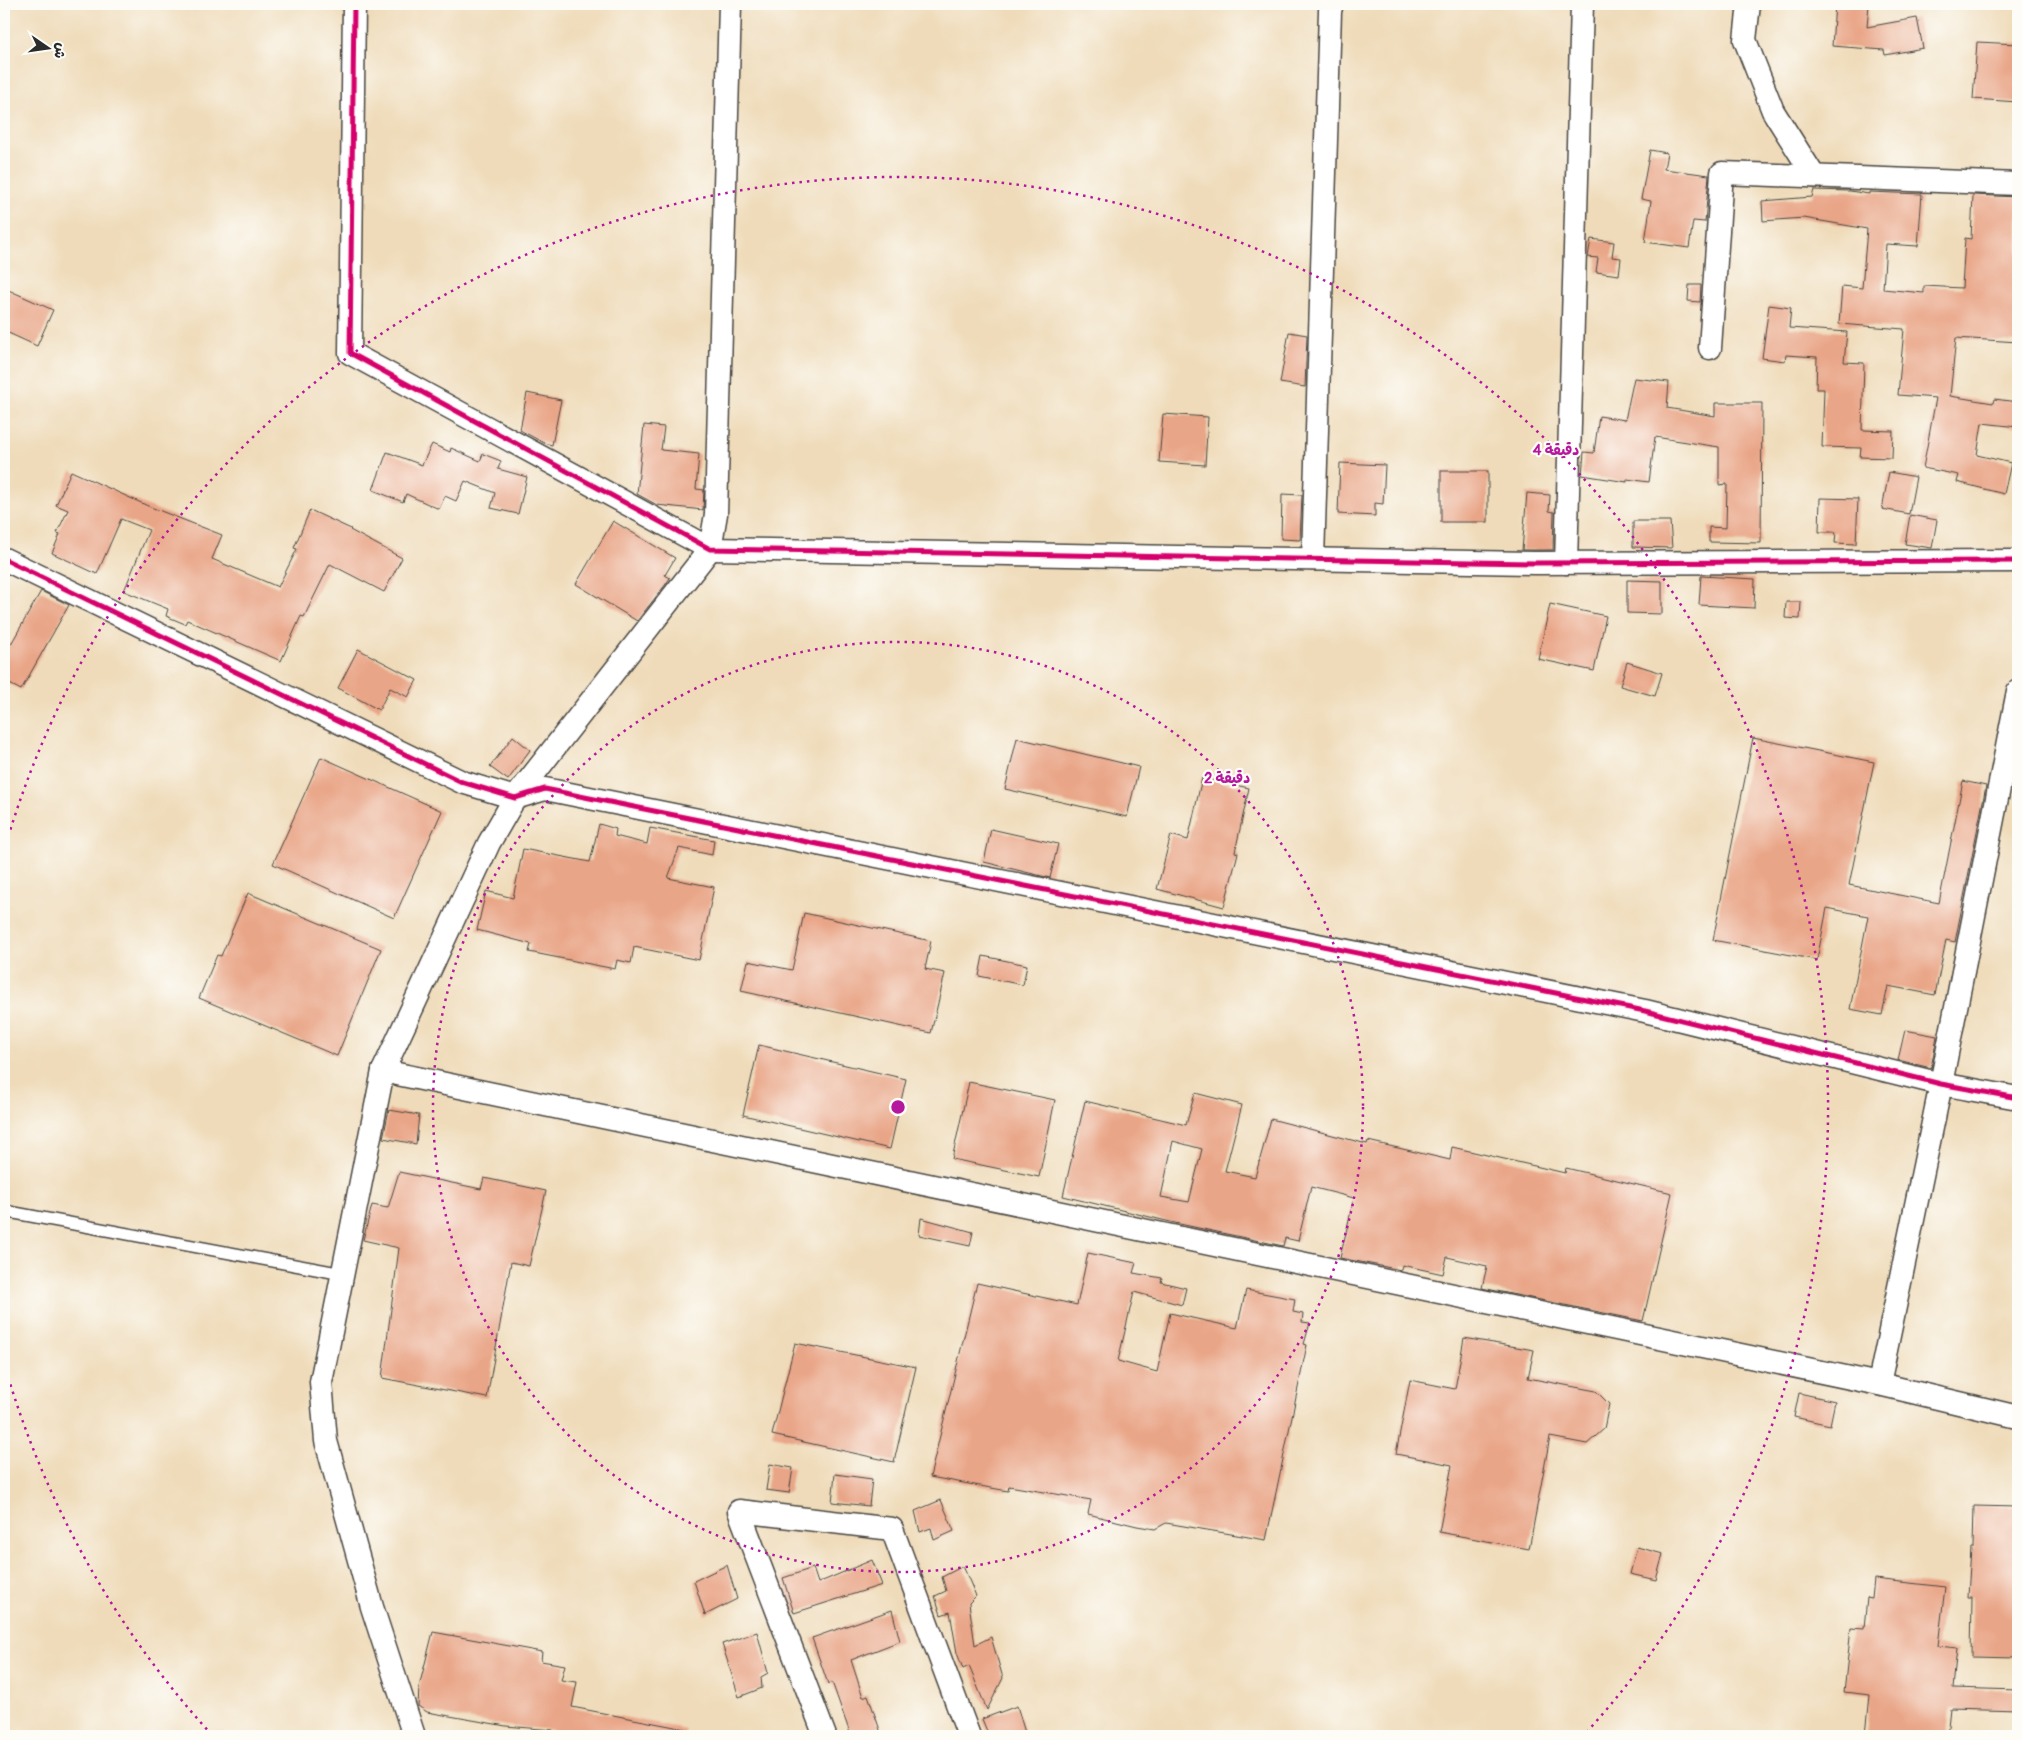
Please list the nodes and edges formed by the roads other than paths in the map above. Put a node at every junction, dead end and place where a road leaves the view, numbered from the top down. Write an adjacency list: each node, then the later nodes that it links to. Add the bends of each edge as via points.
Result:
1 (354, 4): 9 (street, via 350,353)
2 (730, 4): 9 (street, via 716,514)
3 (1332, 4): 10 (street, via 1320,272)
4 (1582, 4): 13 (street)
5 (1749, 4): 6 (street, via 1745,40 1773,111)
6 (1814, 176): 7 (street); 8 (street, via 1722,173)
7 (2018, 184)
8 (1710, 348)
9 (710, 549): 10 (street); 15 (street)
10 (1313, 559): 13 (street)
11 (2018, 561): 13 (street)
12 (5, 563): 15 (street, via 462,782)
13 (1566, 563)
14 (2018, 692): 17 (street)
15 (515, 798): 16 (street, via 489,842); 17 (street, via 545,789 715,823 1645,1011)
16 (383, 1071): 20 (street); 21 (street)
17 (1941, 1084): 18 (street); 21 (street)
18 (2018, 1098)
19 (4, 1211): 20 (lane)
20 (343, 1274): 23 (street, via 321,1382 326,1441 372,1607)
21 (1879, 1384): 22 (street)
22 (2018, 1417)
23 (414, 1736)
24 (826, 1736): 25 (street, via 740,1511 892,1530)
25 (969, 1736)

